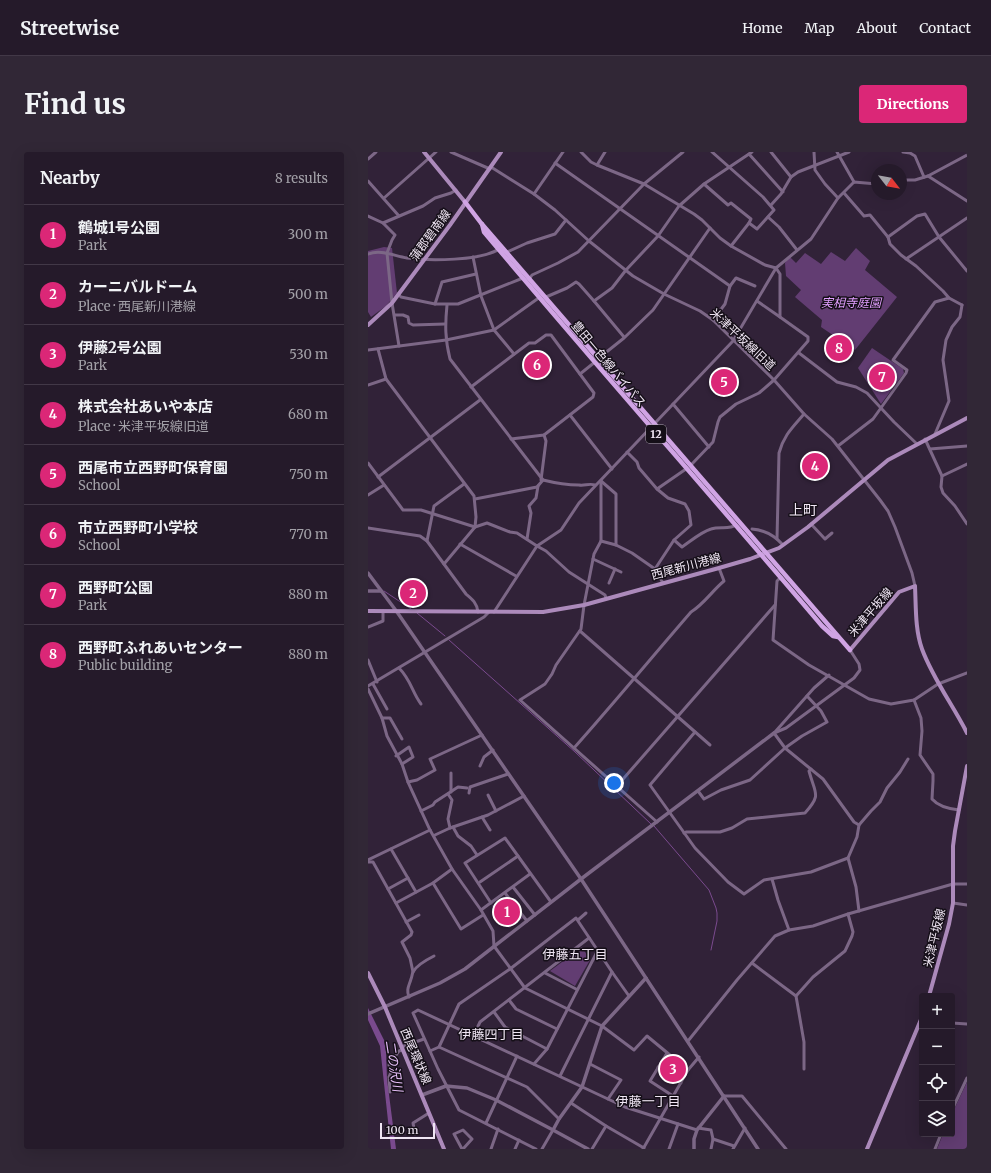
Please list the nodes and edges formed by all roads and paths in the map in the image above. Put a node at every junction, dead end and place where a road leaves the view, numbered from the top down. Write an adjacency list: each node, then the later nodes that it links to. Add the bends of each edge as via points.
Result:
1 (376, 152): 20 (street)
2 (424, 152): 19 (main road)
3 (436, 152): 19 (street)
4 (451, 152): 24 (street, 米津平坂線旧道)
5 (501, 152): 24 (main road, 蒲郡碧南線)
6 (563, 152): 21 (street)
7 (581, 152): 22 (street)
8 (605, 152): 22 (street)
9 (683, 152): 32 (street)
10 (712, 152): 25 (street)
11 (770, 152): 27 (street)
12 (814, 152): 23 (street)
13 (837, 152): 18 (street)
14 (848, 152): 18 (street)
15 (903, 152): 26 (street, via 915,156)
16 (750, 153): 25 (street); 35 (street)
17 (967, 155): 26 (street)
18 (839, 156): 23 (street); 30 (street)
19 (428, 158): 34 (main road); 38 (street)
20 (368, 159)
21 (555, 163): 37 (street); 44 (street)
22 (597, 165): 32 (street)
23 (814, 166): 27 (street); 39 (street)
24 (491, 168): 37 (street, 米津平坂線旧道); 41 (main road, 蒲郡碧南線)
25 (729, 168): 33 (street); 42 (street)
26 (926, 176): 28 (street); 40 (street)
27 (791, 177): 35 (street)
28 (907, 180)
29 (368, 181): 38 (street)
30 (854, 182): 31 (street); 36 (street)
31 (871, 183)
32 (644, 184): 43 (street); 44 (street)
33 (704, 184): 43 (street); 52 (street, via 728,205 730,203 751,219)
34 (456, 190): 41 (main road); 46 (street)
35 (783, 192): 42 (street)
36 (844, 193): 39 (street); 55 (street, via 859,212 864,216 870,215)
37 (534, 194): 49 (street, 米津平坂線旧道)
38 (384, 198): 46 (street)
39 (838, 198): 60 (street, via 816,233)
40 (967, 201)
41 (466, 202): 51 (main road, 豊田一色線バイパス / 12); 67 (main road, 蒲郡碧南線)
42 (770, 204): 47 (street, via 774,210)
43 (679, 206): 53 (street, via 694,214); 54 (street)
44 (620, 209): 54 (street); 57 (street)
45 (368, 216): 50 (street)
46 (398, 216): 50 (street)
47 (768, 217): 52 (street, via 757,229); 60 (street)
48 (967, 218): 56 (street)
49 (566, 220): 57 (street, 米津平坂線旧道); 61 (street, via 555,234)
50 (383, 223): 63 (street, via 395,235)
51 (481, 223): 59 (main road, 豊田一色線バイパス / 12, via 484,232); 61 (main road, 豊田一色線バイパス / 12)
52 (749, 223): 58 (street)
53 (710, 228): 58 (street); 65 (street)
54 (658, 236): 65 (street); 69 (street)
55 (888, 237): 56 (street, via 917,216 925,214); 66 (street, via 890,244)
56 (939, 237): 66 (street); 70 (street)
57 (590, 241): 69 (street, 米津平坂線旧道); 73 (street, via 578,252)
58 (731, 246): 68 (street)
59 (499, 249): 64 (street); 72 (main road, 豊田一色線バイパス / 12)
60 (797, 250): 68 (street)
61 (507, 252): 73 (main road, 豊田一色線バイパス / 12)
62 (368, 254): 63 (street)
63 (388, 254): 67 (street); 85 (street)
64 (473, 257): 67 (street); 71 (street)
65 (689, 258): 74 (street); 76 (street)
66 (906, 259): 81 (street)
67 (424, 260): 77 (main road, 蒲郡碧南線)
68 (776, 268): 83 (street); 90 (street, via 780,274)
69 (626, 270): 76 (street, 米津平坂線旧道); 82 (street, via 612,288)
70 (967, 271)
71 (476, 274): 78 (street); 86 (street, via 442,282)
72 (523, 278): 78 (street); 79 (main road, 豊田一色線バイパス / 12)
73 (530, 278): 80 (main road, 豊田一色線バイパス / 12)
74 (730, 286): 75 (street, via 736,278); 91 (street, via 725,304)
75 (755, 286)
76 (664, 294): 91 (street, 米津平坂線旧道); 95 (street, via 653,310)
77 (399, 295): 85 (main road, 蒲郡碧南線); 86 (street)
78 (481, 296): 87 (street); 94 (street)
79 (540, 297): 94 (street); 103 (main road, 豊田一色線バイパス / 12)
80 (546, 297): 82 (street, via 576,282); 103 (main road, 豊田一色線バイパス / 12)
81 (948, 298): 88 (street); 111 (street, via 936,302 893,360 907,370)
82 (594, 301): 95 (street)
83 (757, 301): 90 (street); 97 (street)
84 (967, 302): 88 (street)
85 (392, 303): 89 (street); 93 (main road, 蒲郡碧南線)
86 (436, 304): 87 (street)
87 (447, 305): 92 (street)
88 (962, 305): 116 (street, via 960,317 946,340 943,360 949,401)
89 (395, 315): 92 (street, via 408,317 412,325); 98 (street)
90 (780, 317): 101 (street, via 808,337 808,342)
91 (713, 320): 97 (street, 米津平坂線旧道)
92 (445, 324): 96 (street)
93 (368, 325)
94 (494, 330): 96 (street); 102 (street)
95 (624, 337): 103 (street)
96 (446, 340): 98 (street); 108 (street, via 450,359)
97 (733, 341): 106 (street, 米津平坂線旧道); 110 (street)
98 (399, 346): 99 (street)
99 (378, 349): 100 (street); 105 (street)
100 (368, 350)
101 (799, 353): 106 (street); 111 (street, via 837,382 867,393)
102 (514, 354): 104 (street, via 529,343 535,343 546,335 551,335); 108 (street)
103 (597, 360): 104 (street); 115 (main road, 豊田一色線バイパス / 12)
104 (580, 374): 113 (street, via 594,394)
105 (386, 379): 107 (street); 118 (street)
106 (774, 380): 112 (street, 米津平坂線旧道); 124 (street, via 759,393 736,404 720,417 713,442)
107 (368, 386)
108 (471, 387): 109 (street)
109 (480, 400): 118 (street); 119 (street)
110 (673, 404): 115 (street); 124 (street)
111 (881, 408): 121 (street); 122 (street, via 873,419)
112 (804, 414): 122 (street, 米津平坂線旧道); 153 (street, via 782,441 779,453)
113 (570, 415): 117 (street); 130 (street)
114 (967, 418): 116 (main road, 西尾新川港線)
115 (652, 425): 126 (street); 129 (main road, 豊田一色線バイパス / 12); 131 (main road, 豊田一色線バイパス / 12)
116 (935, 434): 120 (main road, 西尾新川港線)
117 (544, 435): 119 (street); 134 (street, via 546,442)
118 (430, 438): 133 (street); 137 (street)
119 (511, 439): 134 (street)
120 (925, 439): 121 (main road, 西尾新川港線); 125 (street)
121 (917, 444): 136 (main road, 西尾新川港線, via 888,460)
122 (838, 446): 136 (street, 米津平坂線旧道)
123 (967, 446): 125 (street)
124 (709, 447): 129 (street)
125 (930, 449): 132 (street)
126 (627, 452): 130 (street); 141 (street)
127 (368, 463): 133 (street)
128 (967, 464): 132 (street)
129 (692, 465): 161 (main road, 豊田一色線バイパス / 12)
130 (612, 469): 135 (street)
131 (686, 469): 141 (street); 147 (main road, 豊田一色線バイパス / 12)
132 (942, 476): 146 (street, via 943,493)
133 (378, 477): 138 (street)
134 (542, 480): 139 (street, via 556,484); 140 (street)
135 (600, 481): 139 (street); 155 (street); 158 (street, via 616,494)
136 (864, 481): 145 (main road, 西尾新川港線); 174 (street, 米津平坂線旧道, via 888,511)
137 (464, 484): 143 (street); 144 (street, via 434,506)
138 (384, 485): 142 (street); 144 (street, via 403,510)
139 (595, 485): 160 (street, via 561,530)
140 (538, 486): 143 (street); 152 (street, via 536,498 529,506 531,513)
141 (657, 489): 154 (street, via 668,498 685,504 689,511 691,525)
142 (368, 495)
143 (475, 499): 148 (street)
144 (432, 513): 148 (street); 156 (street)
145 (811, 524): 151 (street, via 825,539); 159 (main road, 西尾新川港線)
146 (967, 524)
147 (736, 525): 154 (street, via 712,529 682,547); 161 (main road, 豊田一色線バイパス / 12)
148 (475, 527): 152 (street, via 487,523); 157 (street)
149 (368, 528): 156 (street, via 420,536)
150 (752, 529): 153 (street, via 763,530)
151 (832, 533)
152 (527, 539): 160 (street)
153 (778, 539): 159 (street)
154 (674, 540): 166 (street)
155 (601, 541): 158 (street); 162 (street)
156 (427, 542): 163 (street)
157 (460, 544): 163 (street); 169 (street)
158 (616, 545): 166 (street)
159 (783, 545): 161 (main road, 西尾新川港線)
160 (537, 546): 169 (street); 173 (street, via 569,572)
161 (764, 554): 164 (main road, 西尾新川港線); 170 (main road, 豊田一色線バイパス / 12); 187 (main road, 豊田一色線バイパス / 12)
162 (593, 559): 165 (street); 173 (street)
163 (444, 564): 183 (street, via 472,599)
164 (719, 568): 171 (main road, 西尾新川港線); 194 (street, via 724,581 691,612)
165 (615, 569): 167 (street); 172 (street)
166 (655, 569): 171 (street)
167 (621, 572)
168 (368, 573): 176 (street)
169 (516, 576): 184 (street)
170 (781, 577): 178 (street, via 777,581); 187 (main road, 豊田一色線バイパス / 12, via 822,626)
171 (663, 582): 177 (main road, 西尾新川港線)
172 (609, 583)
173 (589, 584): 177 (street); 179 (street)
174 (915, 586): 188 (main road, 米津平坂線, via 899,592); 197 (main road, via 919,637)
175 (368, 591): 176 (street)
176 (381, 591): 182 (street)
177 (606, 598): 179 (main road, 西尾新川港線)
178 (776, 604): 193 (street, via 773,640 809,665); 205 (street)
179 (584, 605): 184 (main road, 西尾新川港線, via 544,612); 186 (street)
180 (368, 611): 181 (main road, 西尾新川港線)
181 (383, 611): 182 (main road, 西尾新川港線); 185 (street, via 383,621)
182 (397, 612): 183 (main road, 西尾新川港線); 189 (street)
183 (478, 612): 184 (main road, 西尾新川港線)
184 (492, 612): 189 (street)
185 (368, 627)
186 (580, 630): 194 (street); 213 (street, via 545,684 520,700)
187 (839, 638): 188 (main road, 豊田一色線バイパス / 12)
188 (850, 650): 198 (street, via 860,670)
189 (425, 652): 191 (street); 210 (street)
190 (368, 662): 195 (street)
191 (398, 668): 195 (street); 202 (street, via 406,675)
192 (967, 673): 197 (street)
193 (829, 675): 198 (street); 200 (street)
194 (633, 678): 205 (street); 213 (street)
195 (377, 682): 196 (street)
196 (373, 684): 199 (street); 204 (street)
197 (938, 684): 201 (street); 209 (main road)
198 (844, 685): 201 (street, via 869,699 891,704); 203 (street)
199 (368, 687): 206 (street)
200 (807, 696): 203 (street); 208 (street)
201 (914, 700): 232 (street, via 921,718 920,755 932,774 931,797 935,803)
202 (421, 704)
203 (816, 706): 208 (street, via 786,728); 214 (street, via 827,722)
204 (387, 709)
205 (678, 717): 207 (street); 225 (street)
206 (382, 718): 211 (street, via 390,718); 216 (street)
207 (695, 732): 212 (street); 235 (street, via 650,785)
208 (774, 733): 214 (street); 227 (street)
209 (967, 733)
210 (482, 735): 215 (street); 224 (street, via 430,759 435,770)
211 (402, 739)
212 (710, 745)
213 (574, 748): 225 (street)
214 (785, 748): 221 (street); 227 (street, via 750,780 704,799)
215 (493, 750): 219 (street, via 484,757); 223 (street)
216 (396, 756): 218 (street); 218 (street, via 409,748 414,758)
217 (908, 759): 238 (street, via 880,802)
218 (402, 764): 224 (street)
219 (480, 766)
220 (967, 768): 232 (main road, 米津平坂線)
221 (811, 769): 238 (street, via 823,779 854,822); 242 (street, via 809,771 816,799 805,813 747,819 720,832)
222 (451, 774): 228 (street)
223 (508, 774): 229 (street, via 470,787); 231 (street)
224 (408, 782): 233 (street)
225 (617, 786): 237 (street)
226 (467, 788): 228 (street, via 458,788)
227 (698, 791): 235 (street)
228 (449, 793): 233 (street); 239 (street, via 452,800 448,819)
229 (469, 793)
230 (488, 795): 234 (street)
231 (524, 796): 234 (street); 252 (street)
232 (959, 810): 256 (main road, 米津平坂線, via 953,846)
233 (421, 811): 240 (street)
234 (496, 811): 236 (street)
235 (670, 812): 237 (street); 242 (street)
236 (482, 817): 239 (street); 241 (street)
237 (656, 823): 252 (street)
238 (859, 825): 247 (street)
239 (452, 827): 243 (street); 245 (street)
240 (430, 830): 244 (street); 249 (street)
241 (490, 830)
242 (684, 833): 253 (street, via 708,862 742,894 764,880)
243 (435, 835)
244 (391, 849): 248 (street); 251 (street)
245 (477, 855): 246 (street, via 505,838); 265 (street, via 465,863)
246 (518, 856): 250 (street); 254 (street)
247 (848, 858): 253 (street, via 811,872); 268 (street)
248 (368, 861): 259 (street, via 373,862)
249 (452, 869): 255 (street); 267 (street)
250 (530, 874): 258 (street); 262 (street)
251 (408, 878): 259 (street); 260 (street)
252 (581, 879): 262 (street); 288 (street)
253 (772, 879): 277 (street)
254 (480, 882)
255 (433, 883): 260 (street); 272 (street, via 461,930)
256 (953, 884): 257 (street); 263 (main road, 米津平坂線); 268 (street)
257 (967, 884)
258 (513, 887): 261 (street); 273 (street)
259 (388, 889): 264 (street)
260 (416, 892): 264 (street)
261 (505, 892): 265 (street); 275 (street)
262 (551, 902): 273 (street)
263 (953, 902): 266 (street); 291 (main road, 米津平坂線)
264 (396, 903): 276 (street)
265 (492, 903): 267 (street)
266 (967, 905)
267 (481, 910): 272 (street)
268 (859, 911): 271 (street)
269 (586, 913): 274 (street)
270 (419, 914): 276 (street)
271 (848, 914): 277 (street, via 813,926); 293 (street, via 853,932 845,951 813,977)
272 (483, 915): 279 (street, via 493,931)
273 (535, 915): 275 (street)
274 (578, 920): 278 (street); 283 (street, via 576,918)
275 (527, 921): 279 (street)
276 (406, 922): 284 (street, via 412,932 402,942 410,958)
277 (789, 930): 282 (street, via 775,936)
278 (589, 938): 280 (street); 285 (street)
279 (494, 946): 283 (street); 294 (street, via 465,969)
280 (598, 950): 286 (street); 290 (street)
281 (434, 956): 284 (street, via 424,961)
282 (752, 963): 293 (street); 309 (street)
283 (510, 969): 289 (street); 303 (street, via 459,1004)
284 (413, 972): 294 (street, via 407,986)
285 (545, 972): 289 (street); 290 (street)
286 (612, 972): 292 (street); 300 (street)
287 (369, 976): 296 (main road, 西尾環状線)
288 (646, 978): 292 (street); 309 (street)
289 (525, 988): 295 (street); 297 (street)
290 (576, 989): 297 (street)
291 (930, 993)
292 (629, 996): 304 (street)
293 (796, 996): 320 (street, via 804,1042)
294 (409, 997): 296 (street)
295 (509, 1000): 298 (street); 306 (street, via 516,1009)
296 (385, 1007): 299 (street); 311 (main road, 西尾環状線)
297 (567, 1009): 300 (street); 306 (street)
298 (494, 1012): 307 (street, via 480,1022); 312 (street, via 505,1027)
299 (368, 1014)
300 (589, 1020): 304 (street); 322 (street)
301 (955, 1023): 302 (street)
302 (967, 1024)
303 (450, 1025): 307 (street); 308 (street, via 418,1010 413,1013); 310 (street)
304 (602, 1026): 314 (street, via 634,1050 647,1036); 318 (street)
305 (919, 1026): 365 (main road)
306 (557, 1029): 312 (street)
307 (474, 1035): 315 (street)
308 (424, 1039): 311 (street); 313 (street)
309 (688, 1041): 316 (street)
310 (439, 1046): 313 (street); 323 (street)
311 (402, 1048): 328 (street, via 389,1065 392,1070 389,1077); 329 (main road, 西尾環状線)
312 (546, 1048): 317 (street)
313 (430, 1051): 326 (street)
314 (667, 1053): 319 (street); 321 (street)
315 (517, 1056): 317 (street); 323 (street)
316 (699, 1057): 321 (street); 331 (street)
317 (534, 1064): 322 (street)
318 (590, 1064): 327 (street); 332 (street, via 622,1080)
319 (658, 1067): 325 (street); 330 (street, via 650,1081)
320 (804, 1069)
321 (688, 1070): 325 (street)
322 (560, 1076): 327 (street)
323 (506, 1078): 333 (street); 337 (street, via 527,1087)
324 (967, 1078): 335 (street)
325 (681, 1083): 330 (street)
326 (446, 1086): 329 (street); 333 (street, via 467,1088); 339 (street, via 459,1110)
327 (582, 1087): 332 (street); 334 (street)
328 (390, 1092)
329 (422, 1095): 336 (main road, 西尾環状線)
330 (673, 1096): 338 (street)
331 (724, 1096): 342 (street); 344 (street); 364 (street, via 742,1096)
332 (608, 1099): 338 (street)
333 (496, 1100): 339 (street); 345 (street)
334 (571, 1103): 337 (street); 341 (street)
335 (955, 1104)
336 (429, 1113): 346 (street, via 413,1123); 352 (main road, 西尾環状線)
337 (559, 1119): 345 (street)
338 (661, 1119): 340 (street); 350 (street)
339 (486, 1123): 343 (street)
340 (678, 1124): 344 (street); 360 (street)
341 (606, 1126): 350 (street); 359 (street)
342 (745, 1128): 351 (street); 363 (street)
343 (498, 1129): 349 (street); 354 (street)
344 (697, 1129): 348 (street, via 711,1130); 361 (street)
345 (553, 1130): 357 (street); 358 (street)
346 (415, 1134)
347 (940, 1137): 366 (street)
348 (713, 1139): 351 (street); 362 (street)
349 (519, 1140): 355 (street); 356 (street)
350 (643, 1148)
351 (733, 1148)
352 (444, 1149)
353 (462, 1149): 353 (street, via 454,1134 463,1130 472,1139)
354 (491, 1149)
355 (515, 1149)
356 (536, 1149)
357 (542, 1149)
358 (588, 1149)
359 (592, 1149)
360 (670, 1149)
361 (694, 1149)
362 (711, 1149)
363 (758, 1149)
364 (786, 1149)
365 (867, 1149)
366 (935, 1149)

